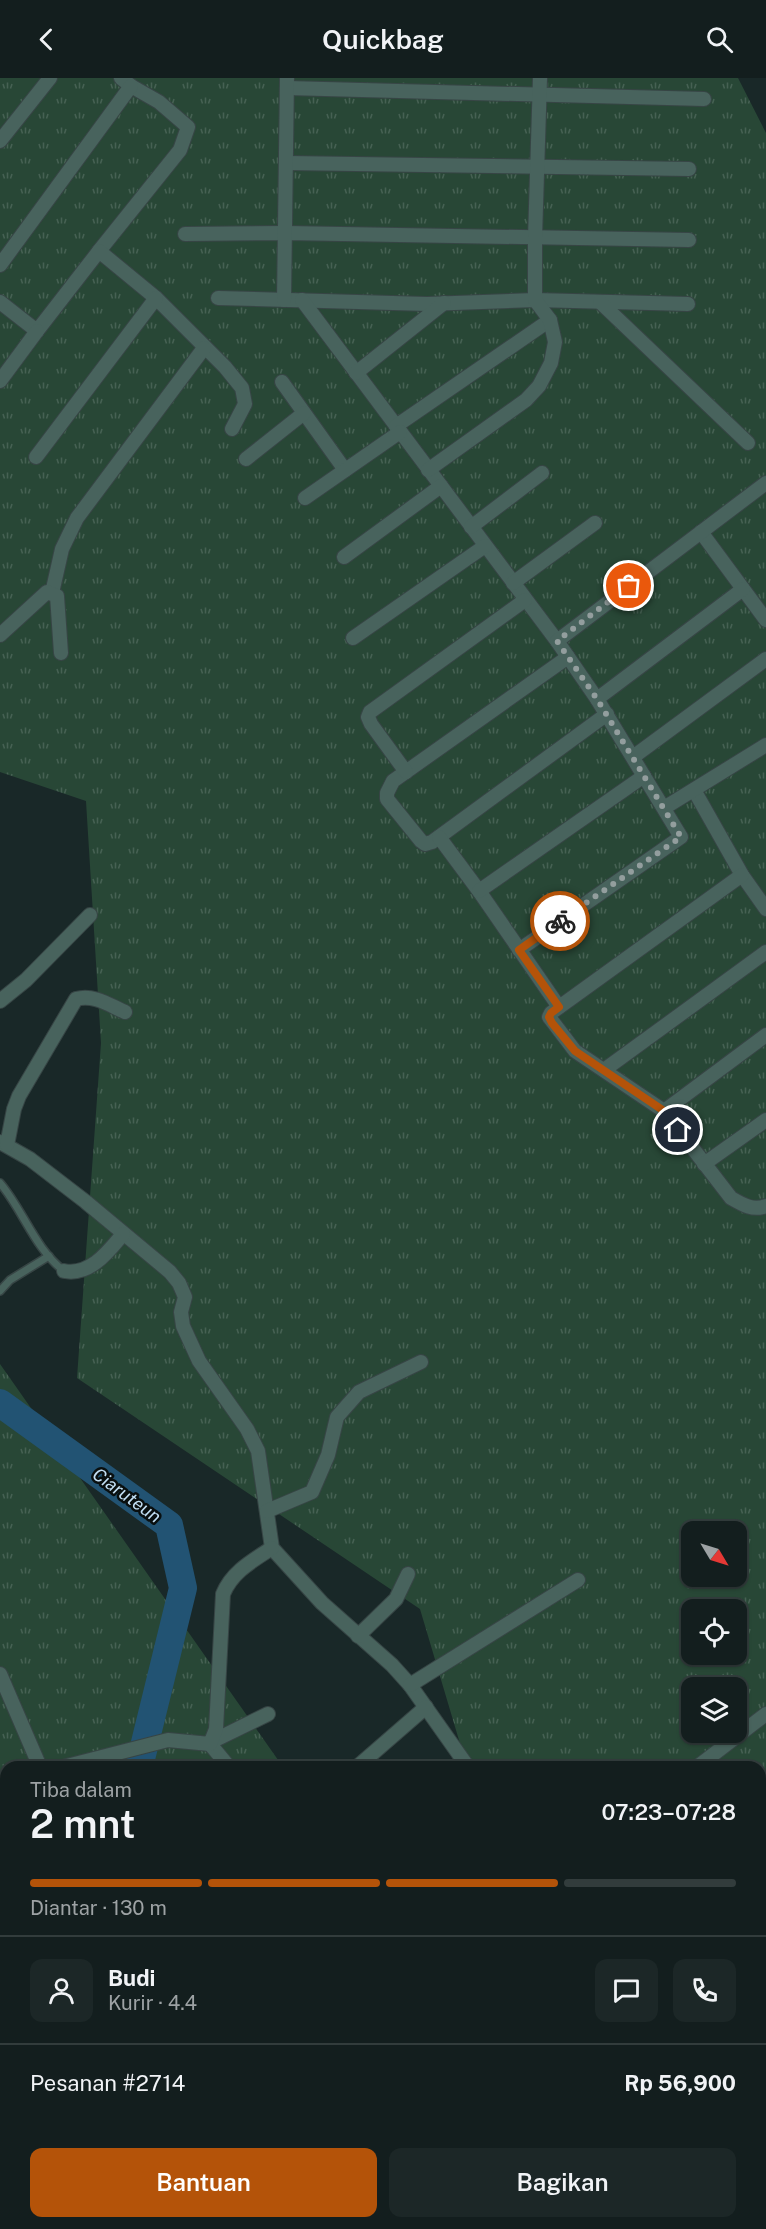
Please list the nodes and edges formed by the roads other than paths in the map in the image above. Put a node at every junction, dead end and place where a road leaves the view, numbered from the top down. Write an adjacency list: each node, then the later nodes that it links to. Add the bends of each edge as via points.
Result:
1 (50, 78): 7 (street)
2 (540, 78): 5 (street)
3 (126, 82): 15 (street, via 159,102 188,127 180,150); 16 (street)
4 (287, 83): 5 (street); 8 (street)
5 (539, 96): 6 (street); 9 (street)
6 (704, 99)
7 (0, 141)
8 (286, 163): 9 (street); 11 (street)
9 (538, 166): 10 (street); 13 (street)
10 (689, 169)
11 (286, 232): 12 (street); 13 (street); 19 (street)
12 (185, 234)
13 (535, 238): 14 (street); 21 (street)
14 (689, 240)
15 (99, 251): 17 (street); 27 (street)
16 (0, 265)
17 (156, 298): 28 (street); 36 (street)
18 (218, 298): 19 (street)
19 (284, 300): 20 (street)
20 (302, 300): 24 (street); 29 (street)
21 (535, 300): 23 (street); 24 (street); 26 (street)
22 (0, 302): 27 (street)
23 (600, 302): 25 (street); 35 (street)
24 (444, 303): 29 (street)
25 (688, 304)
26 (550, 320): 34 (street); 39 (street, via 555,342 551,363 539,386 526,400)
27 (37, 331): 30 (street)
28 (204, 348): 33 (street, via 242,388 244,404); 52 (street, via 77,518 62,549)
29 (356, 373): 34 (street)
30 (0, 381)
31 (282, 382): 32 (street)
32 (304, 413): 37 (street); 38 (street)
33 (232, 429)
34 (398, 429): 38 (street); 39 (street)
35 (748, 443)
36 (36, 457)
37 (246, 459)
38 (345, 470): 43 (street)
39 (428, 470): 41 (street)
40 (542, 473): 46 (street)
41 (441, 486): 46 (street); 49 (street)
42 (762, 486): 44 (street); 47 (street)
43 (305, 498)
44 (766, 501)
45 (595, 523): 50 (street)
46 (471, 527): 48 (street)
47 (701, 532): 51 (street); 57 (street)
48 (485, 546): 50 (street); 56 (street)
49 (344, 557)
50 (513, 583): 53 (street)
51 (743, 589): 54 (street); 61 (street)
52 (52, 593): 55 (street, via 47,592); 58 (street, via 59,605)
53 (525, 600): 57 (street); 65 (street, via 370,712 371,724)
54 (766, 620)
55 (0, 635)
56 (353, 638)
57 (557, 641): 59 (street)
58 (61, 653)
59 (568, 657): 61 (street); 65 (street)
60 (766, 659): 64 (street)
61 (597, 699): 62 (street)
62 (607, 714): 64 (street); 69 (street)
63 (764, 752): 67 (street)
64 (633, 757): 66 (street)
65 (406, 772): 69 (street, via 389,787 387,799 425,844)
66 (644, 776): 68 (street); 71 (street)
67 (694, 790): 68 (street); 70 (street)
68 (664, 808): 74 (street, via 681,837)
69 (439, 837): 71 (street)
70 (742, 875): 72 (street); 77 (street)
71 (479, 891): 74 (street)
72 (766, 909)
73 (90, 915): 76 (street, via 26,980)
74 (519, 950): 77 (street)
75 (766, 952): 80 (street)
76 (0, 1000)
77 (559, 1007): 80 (street, via 549,1017 552,1023 575,1051)
78 (125, 1012): 83 (street, via 94,998 76,999 19,1096)
79 (766, 1035): 81 (street)
80 (604, 1070): 81 (street)
81 (664, 1111): 84 (street)
82 (766, 1120): 84 (street)
83 (4, 1143): 87 (street)
84 (704, 1164): 86 (street, via 731,1198 747,1207)
85 (0, 1183): 88 (lane)
86 (766, 1206)
87 (123, 1234): 89 (street, via 102,1259 75,1273); 92 (street, via 179,1283 185,1297 183,1326 199,1361 258,1451)
88 (49, 1256): 89 (lane); 90 (lane, via 10,1280)
89 (64, 1271)
90 (0, 1292)
91 (421, 1362): 92 (street, via 359,1392 337,1417 328,1455 312,1492)
92 (267, 1511): 93 (street)
93 (272, 1548): 96 (street); 102 (street, via 235,1575 223,1594 216,1729)
94 (408, 1574): 96 (street, via 396,1599)
95 (578, 1580): 98 (street)
96 (358, 1636): 98 (street)
97 (0, 1674): 103 (street)
98 (410, 1685): 99 (street)
99 (426, 1707): 106 (street); 107 (street)
100 (268, 1714): 102 (street)
101 (766, 1714): 108 (street)
102 (211, 1742): 104 (street, via 168,1740); 105 (street)
103 (37, 1761)
104 (86, 1761)
105 (225, 1761)
106 (364, 1761)
107 (464, 1761)
108 (705, 1761)

